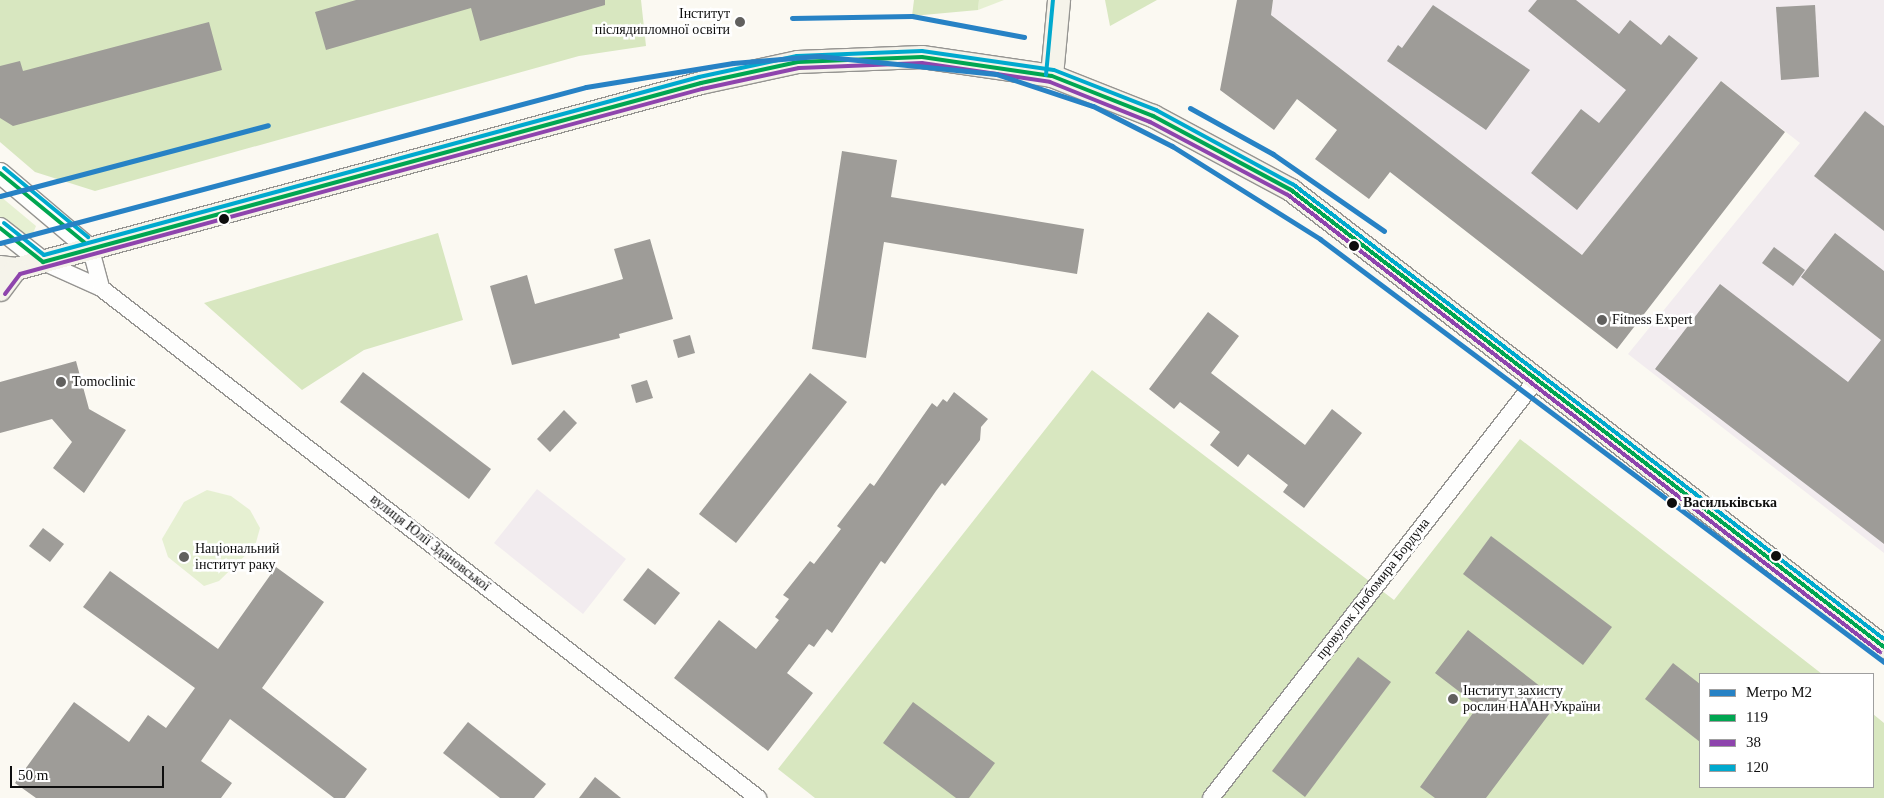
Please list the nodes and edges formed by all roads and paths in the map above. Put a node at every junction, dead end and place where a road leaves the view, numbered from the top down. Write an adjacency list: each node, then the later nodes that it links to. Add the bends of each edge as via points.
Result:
1 (1059, 0): 2 (main road)
2 (1052, 76): 5 (main road, via 922,57 798,62 701,83); 10 (main road, via 1153,116 1291,190)
3 (0, 173): 5 (street)
4 (0, 228): 6 (street, вулиця Юлії Здановської)
5 (91, 250): 6 (main road); 8 (street)
6 (43, 262): 7 (main road); 8 (street, вулиця Юлії Здановської)
7 (8, 268): 9 (main road)
8 (101, 288): 12 (street, вулиця Юлії Здановської)
9 (0, 290)
10 (1536, 380): 11 (main road); 13 (street, провулок Любомира Бордуна)
11 (1884, 647)
12 (758, 798)
13 (1211, 798)

